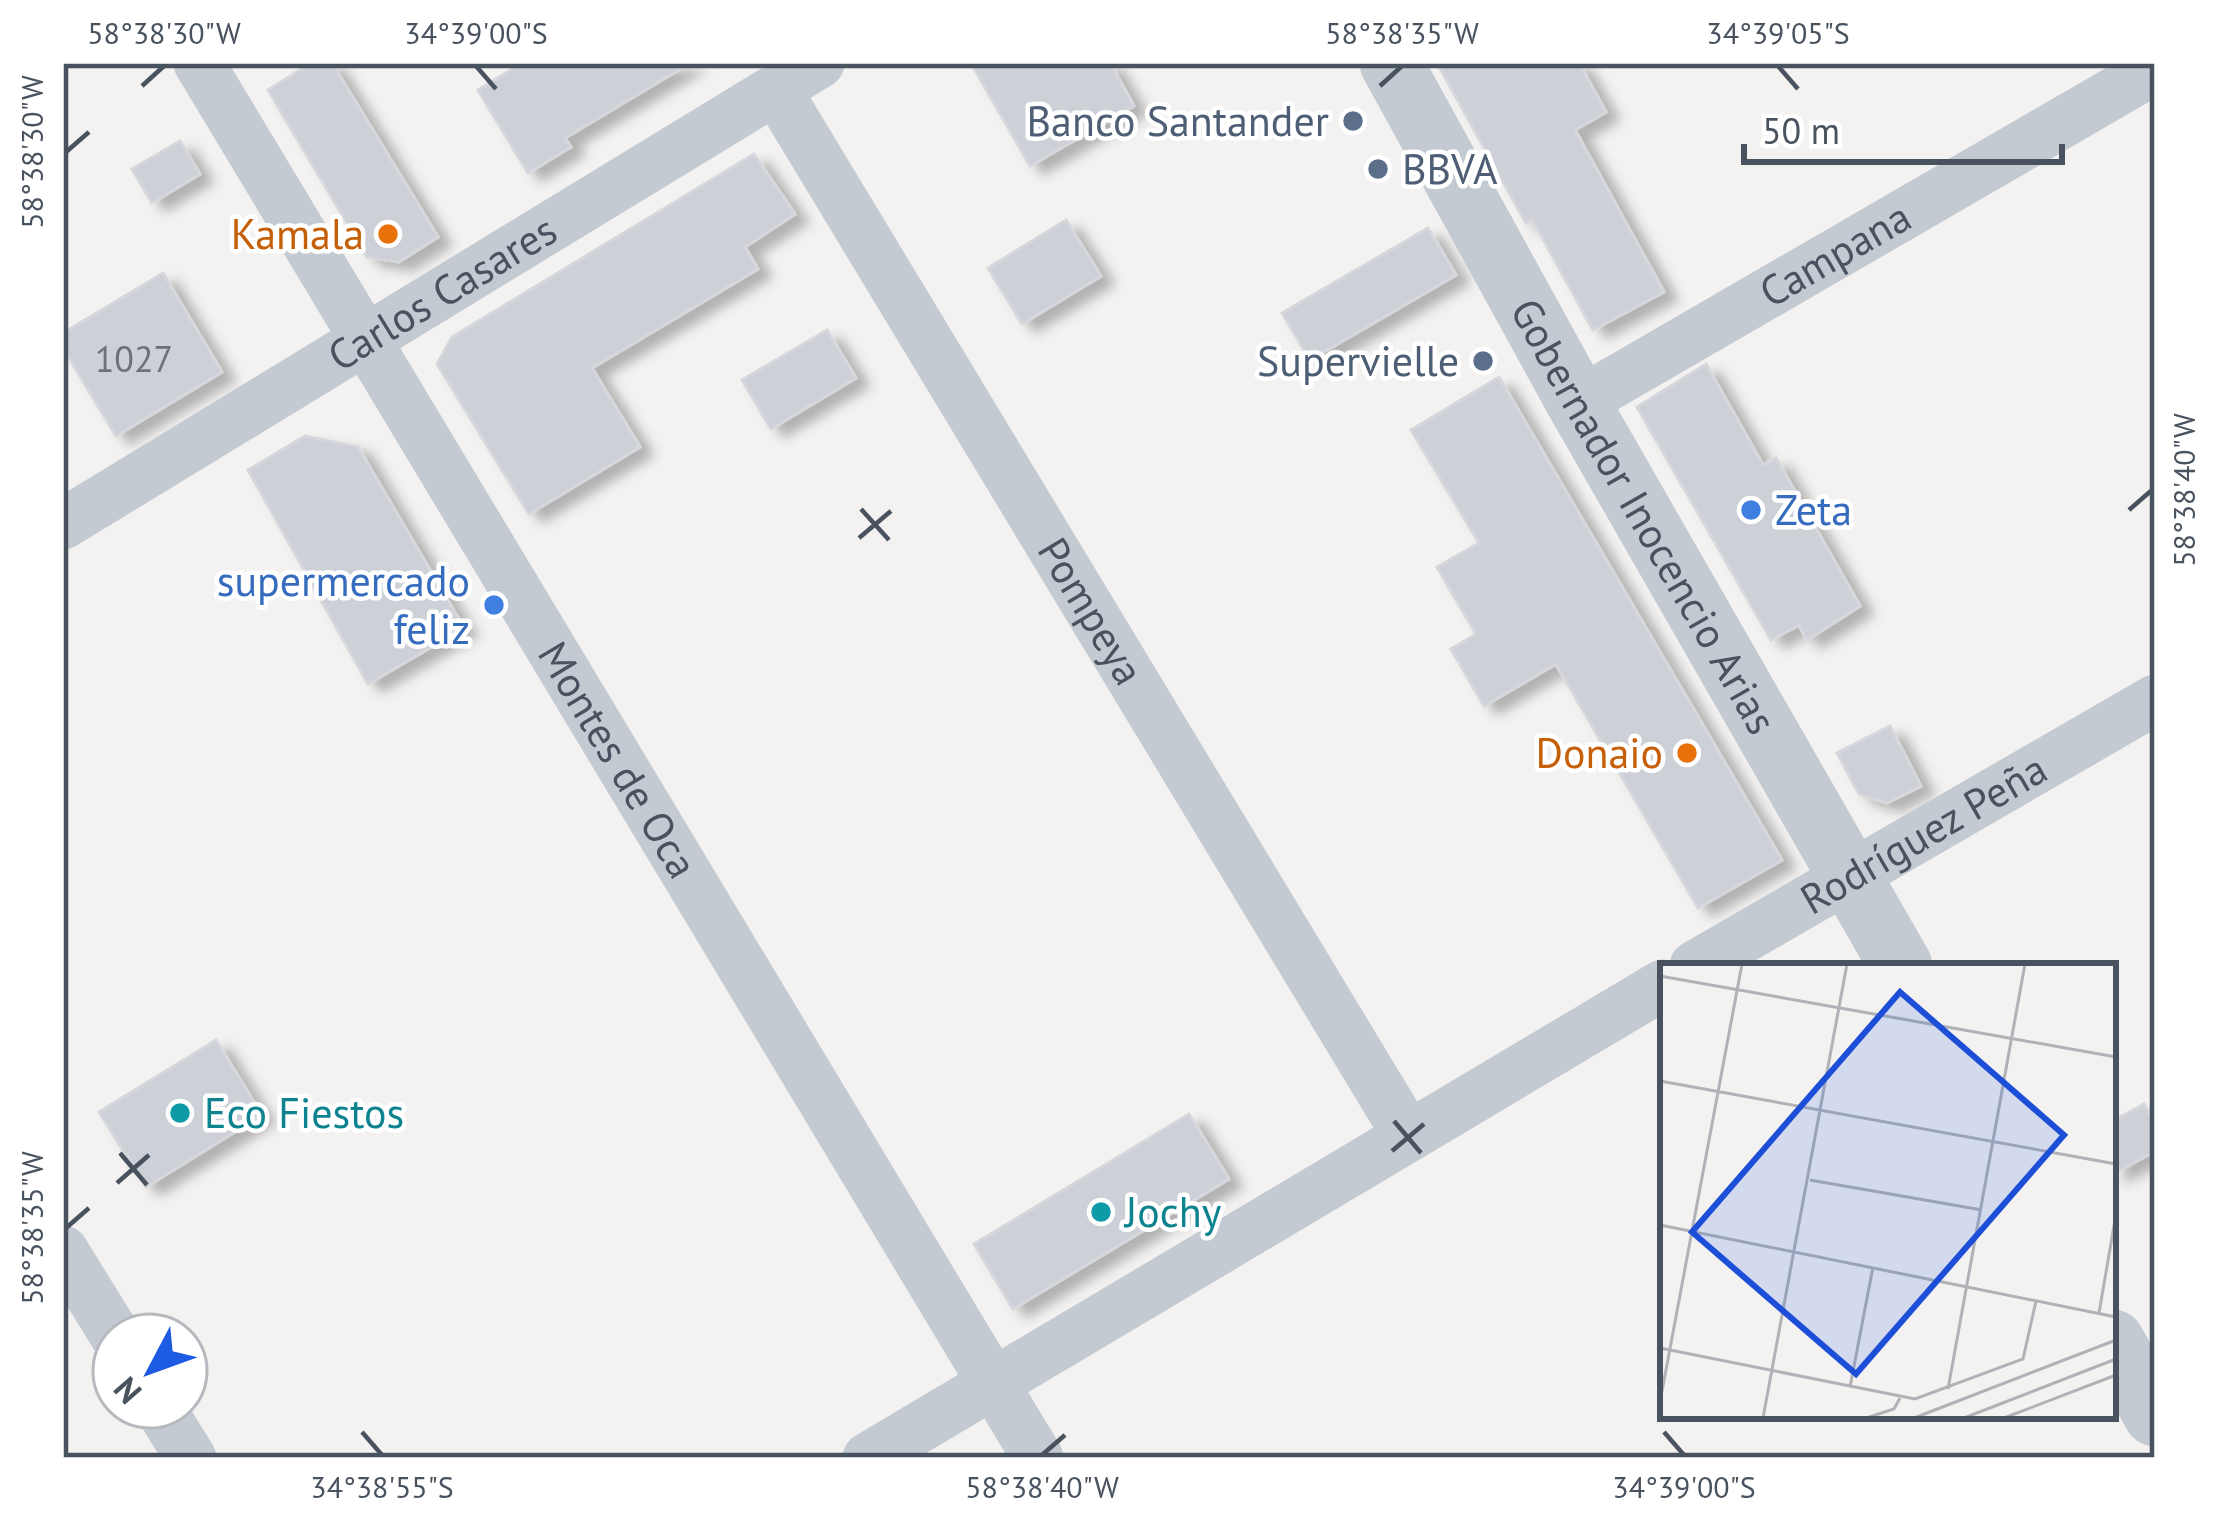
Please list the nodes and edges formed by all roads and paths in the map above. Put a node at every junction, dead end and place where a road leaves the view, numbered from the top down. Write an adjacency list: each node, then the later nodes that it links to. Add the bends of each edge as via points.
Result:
1 (199, 63): 6 (street, Montes de Oca)
2 (819, 63): 5 (street, Carlos Casares)
3 (1390, 63): 7 (street, Gobernador Inocencio Arias)
4 (2155, 69): 7 (street, Campana)
5 (776, 90): 6 (street, Carlos Casares); 14 (street, Pompeya)
6 (366, 342): 8 (street, Carlos Casares); 18 (street, Montes de Oca)
7 (1578, 403): 10 (street, Gobernador Inocencio Arias)
8 (63, 524)
9 (2155, 700): 10 (street, Rodríguez Peña)
10 (1850, 875): 11 (street, Rodríguez Peña); 12 (street, Gobernador Inocencio Arias)
11 (1700, 963)
12 (1899, 963)
13 (1660, 987): 14 (street)
14 (1407, 1134): 18 (street)
15 (63, 1251): 16 (street)
16 (100, 1311)
17 (2116, 1346): 19 (street)
18 (992, 1382): 22 (street); 23 (street, Montes de Oca)
19 (2155, 1415)
20 (174, 1431): 21 (street)
21 (191, 1458)
22 (868, 1458)
23 (1038, 1458)

